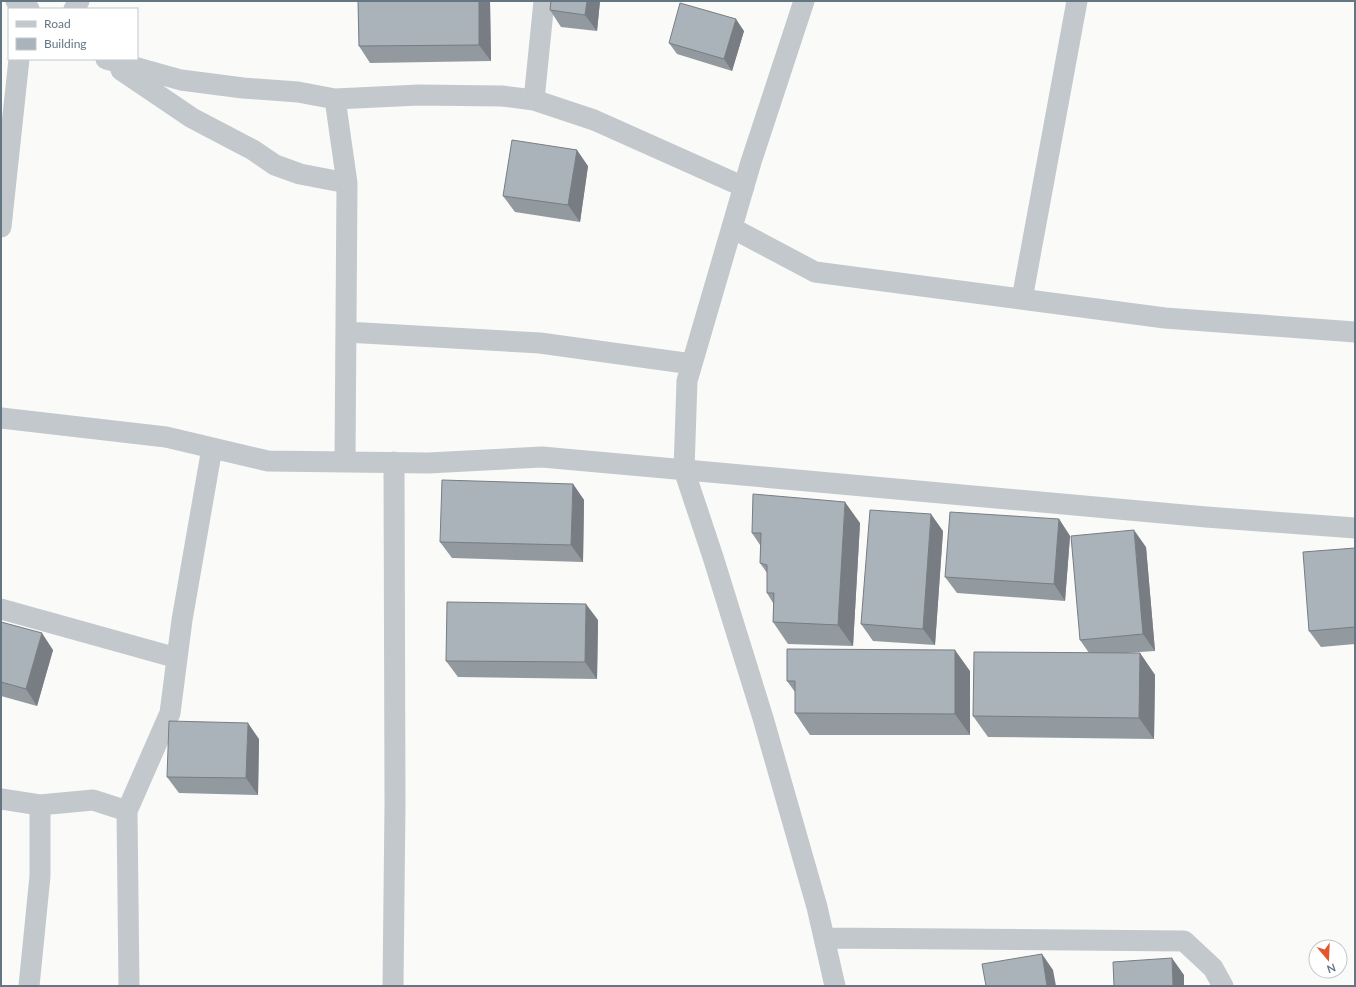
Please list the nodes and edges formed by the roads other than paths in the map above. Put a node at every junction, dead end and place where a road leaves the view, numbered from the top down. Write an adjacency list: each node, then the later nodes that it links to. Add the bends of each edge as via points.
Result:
1 (544, 1): 7 (street)
2 (804, 1): 9 (street)
3 (1077, 1): 12 (street)
4 (19, 60): 10 (street)
5 (107, 60): 6 (street, via 181,80 298,92); 8 (street, via 192,118 253,150 275,165 300,174)
6 (335, 99): 7 (street, via 426,95 502,96); 8 (street)
7 (534, 100): 9 (street, via 594,120)
8 (346, 183): 13 (street)
9 (744, 187): 11 (street)
10 (1, 227)
11 (732, 228): 12 (street, via 815,272); 15 (street)
12 (1022, 299): 14 (street, via 1166,318)
13 (346, 332): 15 (street, via 540,343); 18 (street)
14 (1355, 332)
15 (692, 364): 20 (street, via 687,381)
16 (1, 418): 17 (street, via 166,438)
17 (212, 448): 18 (street, via 268,461); 23 (street)
18 (345, 461): 19 (street)
19 (394, 462): 20 (street, via 428,463 542,457); 31 (street)
20 (684, 470): 21 (street); 27 (street, via 763,718)
21 (1355, 528)
22 (1, 609): 23 (street)
23 (177, 658): 26 (street, via 170,713)
24 (1, 799): 25 (street)
25 (40, 805): 26 (street, via 93,800); 29 (street, via 40,876)
26 (127, 811): 30 (street)
27 (824, 938): 28 (street, via 1184,941); 32 (street)
28 (1213, 977): 33 (street)
29 (29, 986)
30 (129, 986)
31 (393, 986)
32 (835, 986)
33 (1223, 986)

